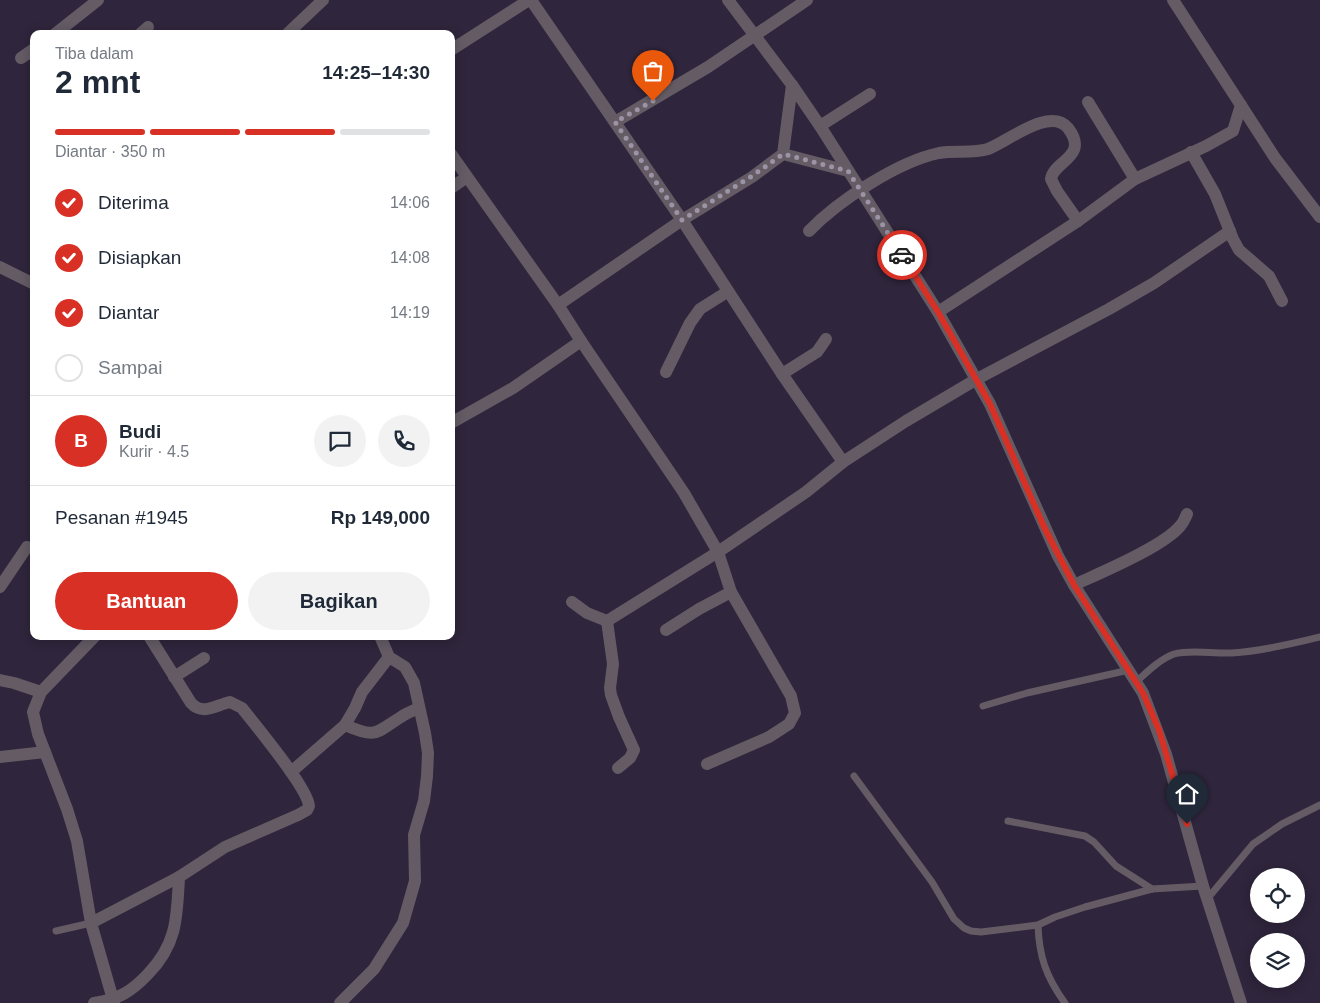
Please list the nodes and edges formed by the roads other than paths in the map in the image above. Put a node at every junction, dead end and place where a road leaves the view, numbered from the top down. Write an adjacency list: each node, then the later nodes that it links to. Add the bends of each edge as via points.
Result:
1 (98, 0): 7 (street)
2 (323, 0): 8 (street)
3 (530, 0): 10 (street); 17 (street)
4 (728, 0): 9 (street)
5 (807, 0): 9 (street)
6 (1173, 0): 16 (street)
7 (65, 30)
8 (290, 30)
9 (756, 36): 13 (street); 17 (street)
10 (455, 47)
11 (30, 52): 12 (street)
12 (21, 58)
13 (792, 85): 18 (street); 22 (street)
14 (870, 94): 18 (street)
15 (1088, 102): 26 (street)
16 (1240, 106): 19 (street); 20 (street)
17 (615, 122): 30 (street)
18 (820, 126): 24 (street)
19 (1233, 131): 20 (street); 21 (street)
20 (1257, 131): 29 (street)
21 (1191, 152): 26 (street); 32 (street, via 1215,194)
22 (783, 154): 24 (street); 30 (street)
23 (455, 160): 25 (street)
24 (848, 171): 28 (street)
25 (467, 177): 27 (street); 38 (street)
26 (1135, 179): 31 (street)
27 (455, 185)
28 (862, 190): 31 (street, via 896,169 938,153 987,149 1036,124 1055,121 1069,130 1074,146 1071,155 1053,172 1051,179); 33 (street); 39 (street)
29 (1320, 217)
30 (682, 220): 36 (street); 38 (street)
31 (1078, 221): 39 (street)
32 (1230, 231): 37 (street, via 1239,250 1270,276); 44 (street, via 1141,290)
33 (809, 232)
34 (0, 267): 35 (street)
35 (30, 282)
36 (727, 292): 42 (street, via 700,309); 43 (street)
37 (1282, 301)
38 (558, 305): 41 (street)
39 (938, 312): 44 (street)
40 (826, 339): 43 (street, via 816,352)
41 (581, 340): 45 (street, via 520,383); 49 (street, via 684,493)
42 (666, 372)
43 (782, 374): 46 (street)
44 (976, 379): 46 (street); 50 (street)
45 (455, 421)
46 (843, 462): 49 (street, via 806,492)
47 (1187, 514): 50 (street, via 1176,530 1152,547)
48 (27, 547): 51 (street)
49 (718, 552): 52 (street); 54 (street)
50 (1074, 585): 62 (street)
51 (0, 587)
52 (731, 592): 55 (street); 72 (street, via 791,696 795,713 789,724 770,737)
53 (572, 602): 54 (street, via 587,613)
54 (607, 621): 73 (street, via 613,664 611,695 634,750)
55 (666, 630)
56 (1320, 637): 65 (lane, via 1232,653 1173,654)
57 (91, 640): 66 (street)
58 (151, 640): 63 (street)
59 (382, 640): 60 (street)
60 (389, 657): 68 (street, via 407,670 414,683); 69 (street, via 362,692)
61 (204, 658): 63 (street)
62 (1129, 670): 65 (street); 67 (lane)
63 (174, 677): 74 (street, via 196,708 204,710 230,702 242,708)
64 (0, 680): 66 (street)
65 (1136, 682): 79 (street, via 1166,754)
66 (41, 692): 70 (street, via 33,712)
67 (983, 706)
68 (419, 708): 69 (street, via 377,732 364,732); 87 (street, via 428,753 427,776 414,835 414,882 408,909 374,969)
69 (345, 725): 74 (street)
70 (45, 752): 71 (street); 82 (street, via 76,841)
71 (0, 757)
72 (706, 764)
73 (618, 768)
74 (291, 772): 78 (street, via 308,799 308,809 225,847)
75 (854, 776): 83 (lane, via 959,924 981,932)
76 (1320, 805): 81 (lane, via 1282,824 1253,844)
77 (1008, 821): 80 (lane, via 1085,836 1116,866)
78 (179, 877): 82 (street); 85 (street, via 178,912 166,953 133,989)
79 (1203, 886): 80 (lane); 81 (street)
80 (1152, 890): 83 (lane, via 1055,917)
81 (1208, 898): 89 (street)
82 (91, 923): 84 (lane); 85 (street)
83 (1038, 925): 88 (lane, via 1043,964)
84 (56, 931)
85 (113, 1002): 86 (street)
86 (94, 1003)
87 (340, 1003)
88 (1064, 1003)
89 (1241, 1003)

